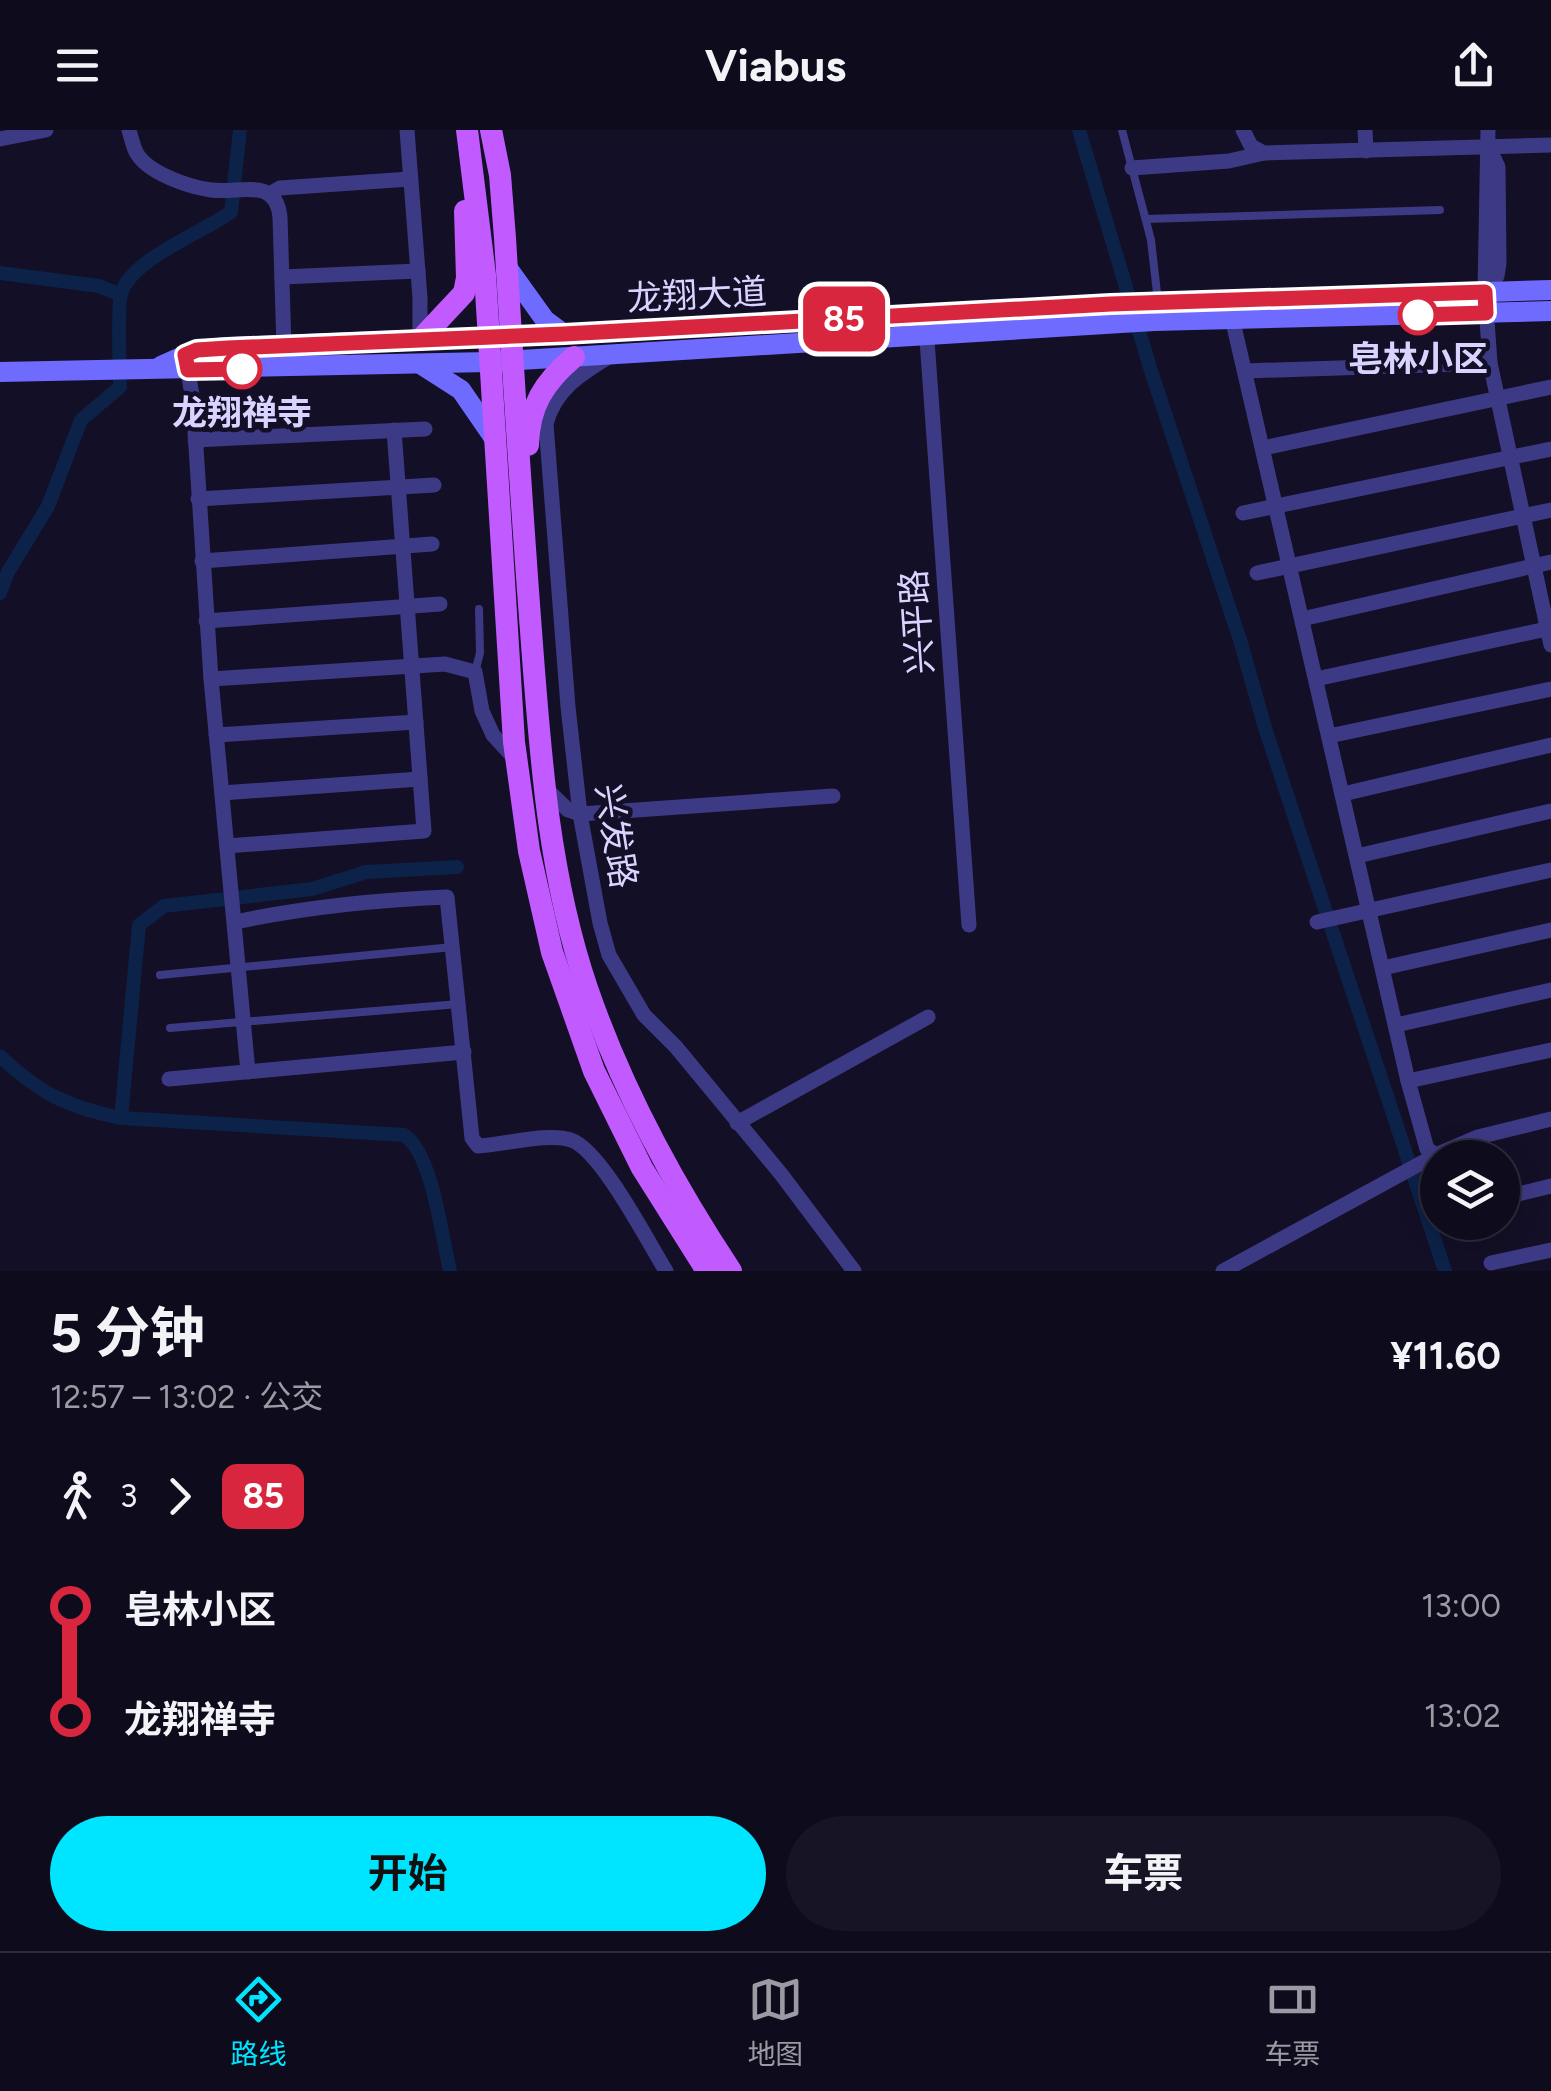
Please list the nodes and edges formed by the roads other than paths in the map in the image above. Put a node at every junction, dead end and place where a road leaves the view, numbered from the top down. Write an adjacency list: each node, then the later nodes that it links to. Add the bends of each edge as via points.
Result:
1 (46, 130): 10 (street)
2 (129, 130): 17 (street, via 136,154 156,171 212,190)
3 (406, 130): 16 (street)
4 (467, 130): 14 (main road)
5 (491, 130): 20 (main road)
6 (1122, 130): 15 (lane)
7 (1243, 130): 13 (street)
8 (1365, 130): 12 (street)
9 (1488, 138): 11 (street); 12 (street); 24 (street)
10 (0, 139)
11 (1551, 144)
12 (1366, 151): 13 (street)
13 (1264, 153): 15 (street)
14 (470, 163): 31 (main road, via 464,293); 33 (main road)
15 (1132, 168): 19 (lane)
16 (410, 178): 17 (street); 21 (street)
17 (272, 193): 22 (street, via 279,205)
18 (1440, 210): 19 (lane)
19 (1146, 220): 25 (lane)
20 (507, 267): 29 (main road, via 545,320); 33 (main road)
21 (418, 271): 22 (street); 31 (street)
22 (282, 278): 32 (street)
23 (1551, 290): 24 (main road, 龙翔大道)
24 (1486, 302): 26 (main road, 龙翔大道); 27 (main road, 龙翔大道); 37 (street)
25 (1153, 309): 26 (main road, 龙翔大道); 28 (main road, 龙翔大道, via 1111,304); 30 (main road, 龙翔大道, via 1120,324)
26 (1230, 310): 39 (street)
27 (1551, 311)
28 (925, 314): 29 (main road, 龙翔大道); 30 (street, 兴平路)
29 (564, 334): 33 (main road, 龙翔大道)
30 (927, 336): 34 (main road, 龙翔大道); 95 (street, 兴平路)
31 (420, 340): 32 (main road, 龙翔大道); 33 (main road, 龙翔大道)
32 (284, 347): 36 (main road, 龙翔大道, via 197,350)
33 (500, 349): 35 (main road, 龙翔大道); 38 (main road, 龙翔大道); 45 (main road); 59 (main road)
34 (612, 355): 35 (main road, 龙翔大道); 88 (street, 兴发路, via 568,384 546,424)
35 (574, 357): 59 (main road, via 543,386 528,428)
36 (186, 362): 38 (main road, 龙翔大道); 40 (main road, 龙翔大道, via 150,369); 46 (street)
37 (1490, 363): 39 (street); 42 (street)
38 (420, 364): 45 (main road, via 461,390)
39 (1245, 371): 47 (street)
40 (0, 372)
41 (1551, 388): 42 (street)
42 (1498, 398): 47 (street); 49 (street)
43 (425, 428): 44 (street)
44 (394, 430): 46 (street); 51 (street)
45 (494, 438): 81 (main road)
46 (195, 440): 52 (street)
47 (1263, 448): 53 (street)
48 (1551, 449): 49 (street)
49 (1511, 458): 53 (street); 56 (street)
50 (434, 485): 51 (street)
51 (398, 487): 52 (street); 58 (street)
52 (198, 499): 60 (street)
53 (1276, 506): 55 (street); 62 (street)
54 (1551, 510): 56 (street)
55 (1243, 513)
56 (1523, 516): 62 (street); 63 (street)
57 (432, 544): 58 (street)
58 (403, 546): 60 (street); 66 (street)
59 (525, 548): 83 (main road)
60 (202, 561): 69 (street)
61 (1551, 562): 63 (street)
62 (1290, 566): 64 (street); 68 (street)
63 (1534, 566): 68 (street); 70 (street)
64 (1257, 573)
65 (440, 604): 66 (street)
66 (407, 606): 69 (street); 72 (street)
67 (479, 608): 73 (lane)
68 (1302, 619): 74 (street)
69 (206, 621): 75 (street)
70 (1549, 628): 71 (street); 74 (street)
71 (1551, 646)
72 (412, 666): 73 (street, via 445,664); 75 (street); 77 (street)
73 (475, 672): 81 (street, via 493,736)
74 (1316, 679): 79 (street)
75 (210, 680): 78 (street)
76 (1551, 689): 79 (street)
77 (416, 722): 78 (street); 82 (street)
78 (216, 735): 84 (street)
79 (1329, 736): 85 (street)
80 (1551, 746): 85 (street)
81 (517, 761): 83 (street); 122 (main road, via 529,851 577,1028 625,1136)
82 (420, 778): 84 (street); 89 (street, via 424,832)
83 (546, 788): 88 (street); 123 (main road, via 563,899 588,990 666,1167)
84 (222, 793): 89 (street)
85 (1342, 794): 90 (street)
86 (833, 796): 88 (street)
87 (1551, 811): 90 (street)
88 (580, 814): 113 (street, 兴发路, via 609,955 644,1015)
89 (228, 846): 93 (street)
90 (1357, 856): 92 (street)
91 (1551, 870): 92 (street)
92 (1369, 910): 94 (street); 99 (street)
93 (234, 918): 97 (street, via 447,897); 98 (street)
94 (1318, 922)
95 (968, 925)
96 (1551, 930): 99 (street)
97 (453, 948): 98 (lane); 102 (street)
98 (239, 968): 100 (lane); 104 (street)
99 (1382, 968): 105 (street)
100 (160, 975)
101 (1551, 990): 105 (street)
102 (459, 1004): 104 (lane); 108 (street)
103 (928, 1017): 113 (street)
104 (244, 1022): 106 (lane); 109 (street)
105 (1396, 1025): 111 (street)
106 (170, 1028)
107 (1551, 1050): 111 (street)
108 (464, 1052): 109 (street); 121 (street, via 478,1146 552,1138 587,1150)
109 (248, 1072): 110 (street)
110 (169, 1079)
111 (1408, 1081): 114 (street)
112 (1551, 1119): 115 (street)
113 (738, 1123): 124 (street, 兴发路)
114 (1424, 1140)
115 (1471, 1140)
116 (1420, 1163): 125 (street)
117 (1551, 1186): 118 (street)
118 (1520, 1194)
119 (1551, 1250): 120 (street)
120 (1491, 1263)
121 (666, 1271)
122 (706, 1271)
123 (731, 1271)
124 (854, 1271)
125 (1223, 1271)

